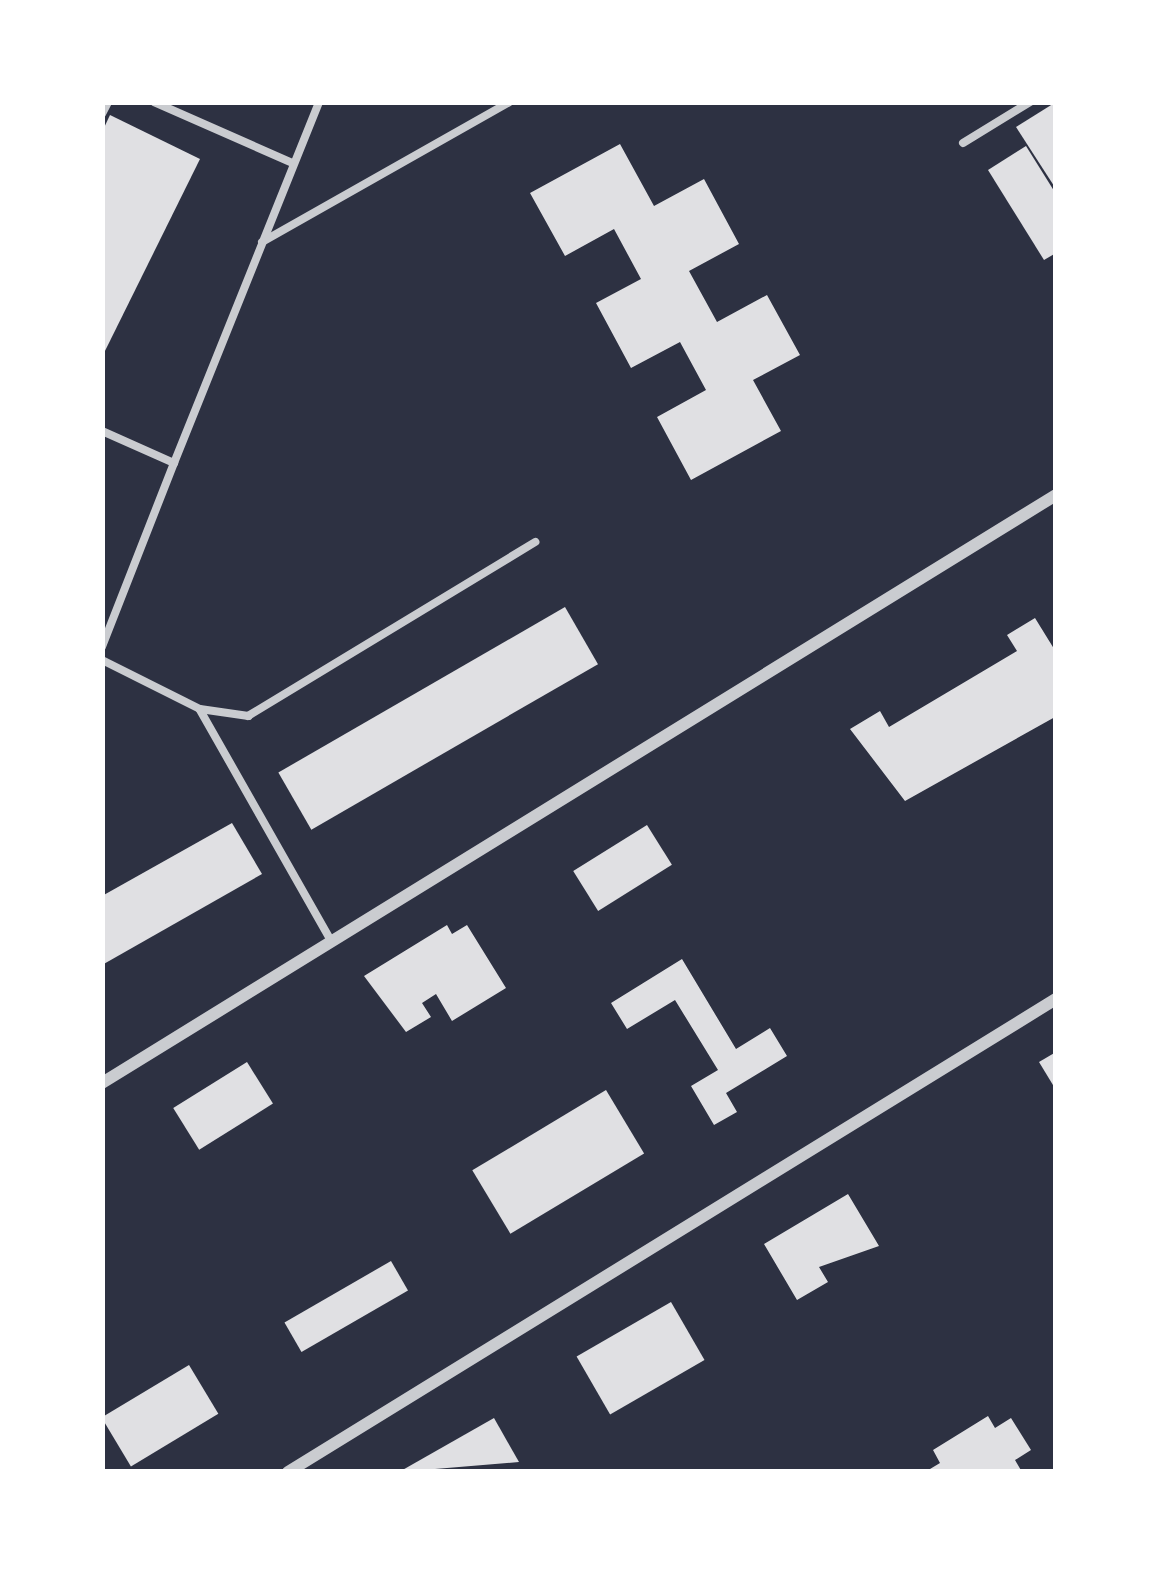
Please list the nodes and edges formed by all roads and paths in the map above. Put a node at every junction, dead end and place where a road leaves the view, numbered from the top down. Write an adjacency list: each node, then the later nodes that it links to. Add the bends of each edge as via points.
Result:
1 (108, 102): 6 (lane)
2 (154, 102): 8 (lane)
3 (319, 102): 8 (lane)
4 (509, 102): 9 (lane)
5 (1030, 102): 7 (lane)
6 (102, 114)
7 (963, 143)
8 (292, 163): 9 (lane)
9 (260, 243): 11 (lane)
10 (102, 431): 11 (lane)
11 (174, 463): 14 (lane)
12 (1056, 495): 17 (street)
13 (535, 542): 16 (lane, via 248,716)
14 (102, 647)
15 (102, 660): 16 (lane)
16 (200, 709): 17 (lane)
17 (332, 942): 19 (street)
18 (1056, 999): 20 (street)
19 (102, 1083)
20 (288, 1472)

